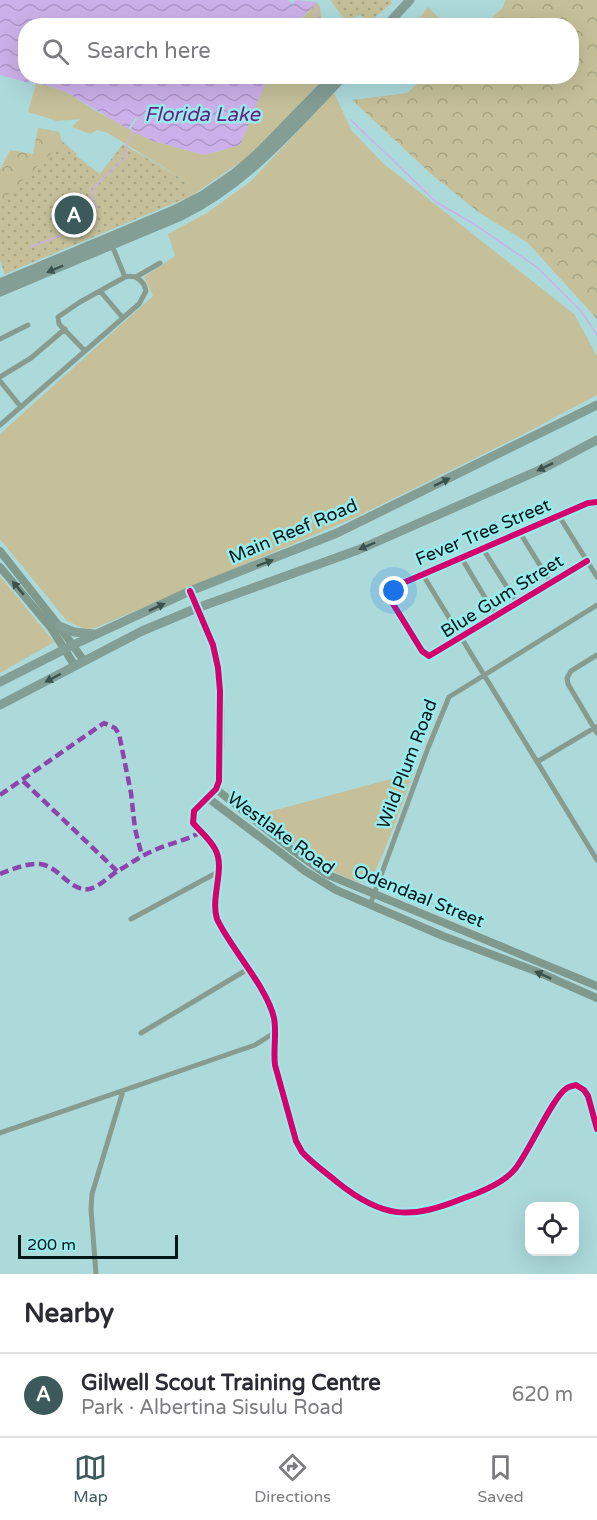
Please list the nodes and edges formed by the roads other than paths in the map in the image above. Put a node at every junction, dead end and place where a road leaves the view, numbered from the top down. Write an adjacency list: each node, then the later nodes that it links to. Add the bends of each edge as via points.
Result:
1 (410, 0): 2 (main road)
2 (393, 18)
3 (325, 84): 5 (main road, via 235,173 189,203)
4 (336, 84): 5 (main road, via 235,184 195,209)
5 (110, 241): 7 (street); 9 (main road); 11 (main road, one-way to 11)
6 (160, 263): 8 (street)
7 (125, 277): 8 (street); 10 (street)
8 (135, 277): 12 (street, via 145,286 146,294)
9 (0, 283)
10 (100, 291): 12 (street); 14 (street, via 59,316 58,322)
11 (0, 292)
12 (123, 318): 16 (street)
13 (28, 324): 15 (street)
14 (65, 329): 16 (street); 17 (street)
15 (0, 339)
16 (85, 351): 19 (street)
17 (1, 382): 19 (street)
18 (597, 405): 33 (main road, Main Reef Road, one-way to 18, via 337,533)
19 (21, 407): 20 (street)
20 (0, 425)
21 (597, 440): 36 (main road, Main Reef Road, one-way to 36, via 544,468 358,550)
22 (597, 502): 23 (street, Fever Tree Street)
23 (559, 516): 24 (street, Fever Tree Street); 28 (street)
24 (520, 533): 25 (street, Fever Tree Street); 32 (street)
25 (483, 549): 27 (street, Fever Tree Street); 34 (street)
26 (0, 551): 38 (street)
27 (461, 557): 30 (street, Fever Tree Street); 37 (street)
28 (587, 561): 31 (street); 32 (street, Blue Gum Street)
29 (0, 567): 41 (street, one-way to 29)
30 (423, 575): 40 (street); 43 (street, Fever Tree Street, via 394,588 390,599 424,653)
31 (597, 577)
32 (551, 583): 34 (street, Blue Gum Street)
33 (190, 591): 36 (street); 39 (main road, Main Reef Road, one-way to 33)
34 (517, 603): 37 (street, Blue Gum Street)
35 (597, 605): 45 (street, Wild Plum Road)
36 (197, 608): 44 (main road, Main Reef Road); 50 (street, via 218,668)
37 (496, 616): 40 (street, Blue Gum Street)
38 (59, 626): 39 (main road); 41 (street)
39 (96, 634): 41 (main road, Main Reef Road)
40 (461, 638): 43 (street, Blue Gum Street); 45 (street)
41 (69, 647): 44 (street); 46 (main road, Main Reef Road)
42 (597, 655): 48 (street, via 571,671 567,678)
43 (432, 656)
44 (79, 663): 47 (main road, Main Reef Road, one-way to 47)
45 (484, 674): 49 (street); 54 (street, Wild Plum Road, via 447,701)
46 (0, 682)
47 (0, 705)
48 (596, 729): 49 (street)
49 (537, 762): 52 (street)
50 (216, 789): 51 (street); 54 (street, Odendaal Street, via 310,864)
51 (208, 798): 53 (street, via 200,803 192,818 215,849); 55 (street, Westlake Road, via 322,883)
52 (597, 860)
53 (218, 872): 56 (street); 57 (street, via 216,916)
54 (373, 895): 55 (street, Wild Plum Road); 58 (street, Odendaal Street)
55 (370, 905): 59 (street, Odendaal Street, one-way to 55)
56 (131, 919)
57 (248, 969): 60 (street); 61 (street, via 269,1005)
58 (597, 986)
59 (597, 998)
60 (141, 1033)
61 (275, 1033): 62 (street, via 255,1045); 63 (street, via 277,1073 302,1152 351,1194 381,1210 413,1212 438,1208 510,1174 568,1087 576,1085 585,1091)
62 (123, 1091): 64 (street); 65 (street, via 92,1194)
63 (597, 1129)
64 (0, 1133)
65 (96, 1274)

